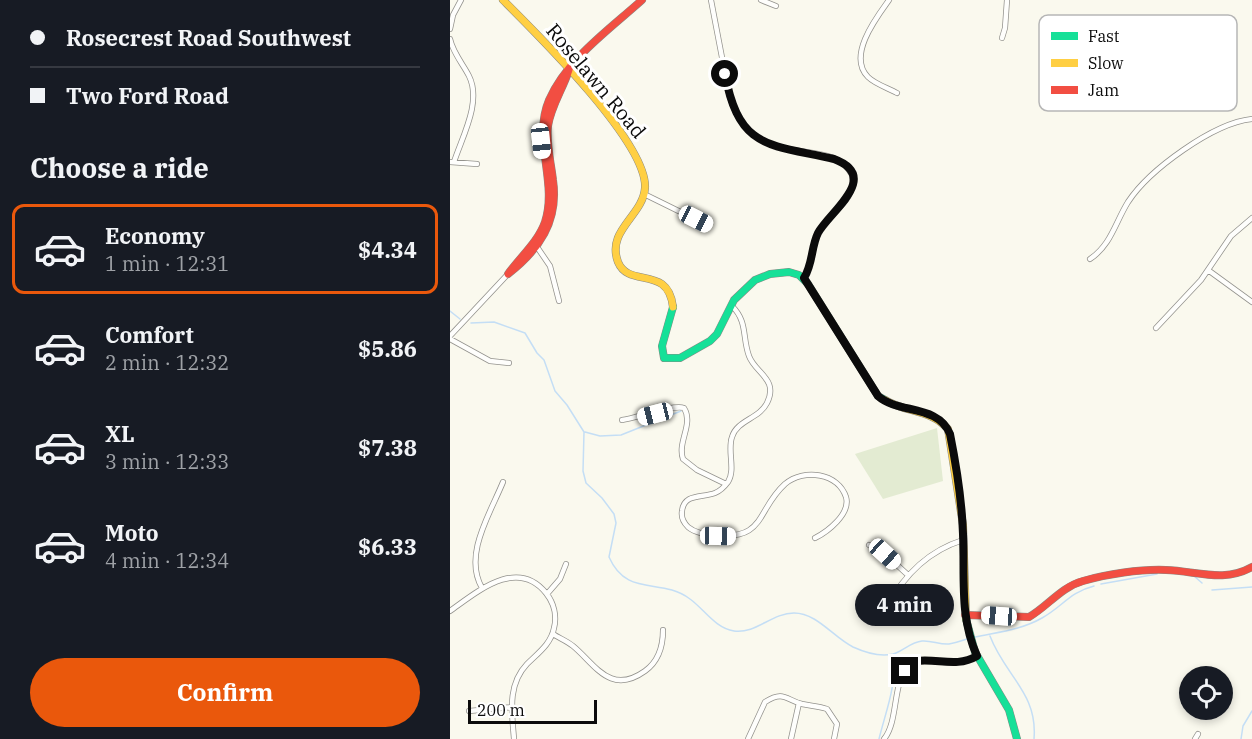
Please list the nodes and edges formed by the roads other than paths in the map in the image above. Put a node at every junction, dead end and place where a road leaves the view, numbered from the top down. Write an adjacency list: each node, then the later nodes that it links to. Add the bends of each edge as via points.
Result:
1 (461, 0): 9 (street)
2 (503, 0): 12 (street, Roselawn Road)
3 (642, 0): 12 (street)
4 (711, 0): 24 (street, via 729,94 746,129 765,143 840,161 852,175 850,194 820,230)
5 (761, 0): 8 (street)
6 (889, 0): 13 (street, via 864,41 861,59 869,78)
7 (1007, 0): 10 (street)
8 (776, 6)
9 (450, 29)
10 (1002, 38)
11 (450, 39): 15 (street, via 473,93)
12 (568, 70): 17 (street, Roselawn Road, via 627,142 643,172); 20 (street, via 560,79 543,119 541,141 549,203)
13 (897, 93)
14 (1252, 118): 21 (street, via 1228,124 1176,156 1134,194 1110,240)
15 (452, 162): 16 (street)
16 (477, 164)
17 (644, 194): 19 (street); 27 (street, via 621,229 616,259 627,273 660,280 669,290 674,314 660,348 664,358 679,358 711,342)
18 (1252, 218): 22 (street, via 1230,236)
19 (707, 225)
20 (536, 244): 23 (street); 25 (street, via 550,266)
21 (1090, 259)
22 (1208, 270): 26 (street); 28 (street)
23 (508, 274): 29 (street)
24 (804, 278): 27 (street, via 786,271 761,277 742,290); 35 (street, via 878,396 896,407 930,414 946,426)
25 (559, 301)
26 (1252, 302)
27 (732, 306): 33 (street, via 742,320 751,360 764,374 770,390 765,406 734,432 730,444 731,475)
28 (1156, 328)
29 (450, 337): 30 (street, via 490,361)
30 (509, 363)
31 (622, 420): 33 (street, via 678,406 684,408 688,421 681,450 683,459)
32 (503, 482): 40 (street, via 475,554 474,568)
33 (726, 484): 34 (street, via 717,492 686,501 682,516 690,528 710,535 741,535 756,524 792,480 822,475 831,479 846,498 845,510)
34 (815, 538)
35 (963, 540): 39 (street, via 940,549); 44 (street)
36 (869, 545): 39 (street)
37 (566, 564): 41 (street)
38 (1252, 567): 44 (street, via 1224,577 1165,570 1115,574 1064,589 1029,617)
39 (908, 575): 42 (street)
40 (482, 588): 41 (street, via 501,578 517,577 534,583); 43 (street)
41 (547, 594): 46 (street, via 555,614)
42 (887, 607)
43 (450, 611)
44 (965, 615): 47 (street)
45 (663, 630): 46 (street, via 659,653 650,667 634,677 620,679 601,674 574,647)
46 (553, 634): 49 (street, via 519,676)
47 (977, 656): 56 (street, via 959,663 912,663 903,675); 57 (street, via 1009,710)
48 (799, 704): 53 (street, via 779,696 765,702); 54 (street); 55 (street, via 827,709 837,724)
49 (512, 707): 50 (street); 52 (street)
50 (470, 711)
51 (1198, 734): 58 (street)
52 (514, 739)
53 (748, 739)
54 (791, 739)
55 (834, 739)
56 (884, 739)
57 (1017, 739)
58 (1195, 739)

